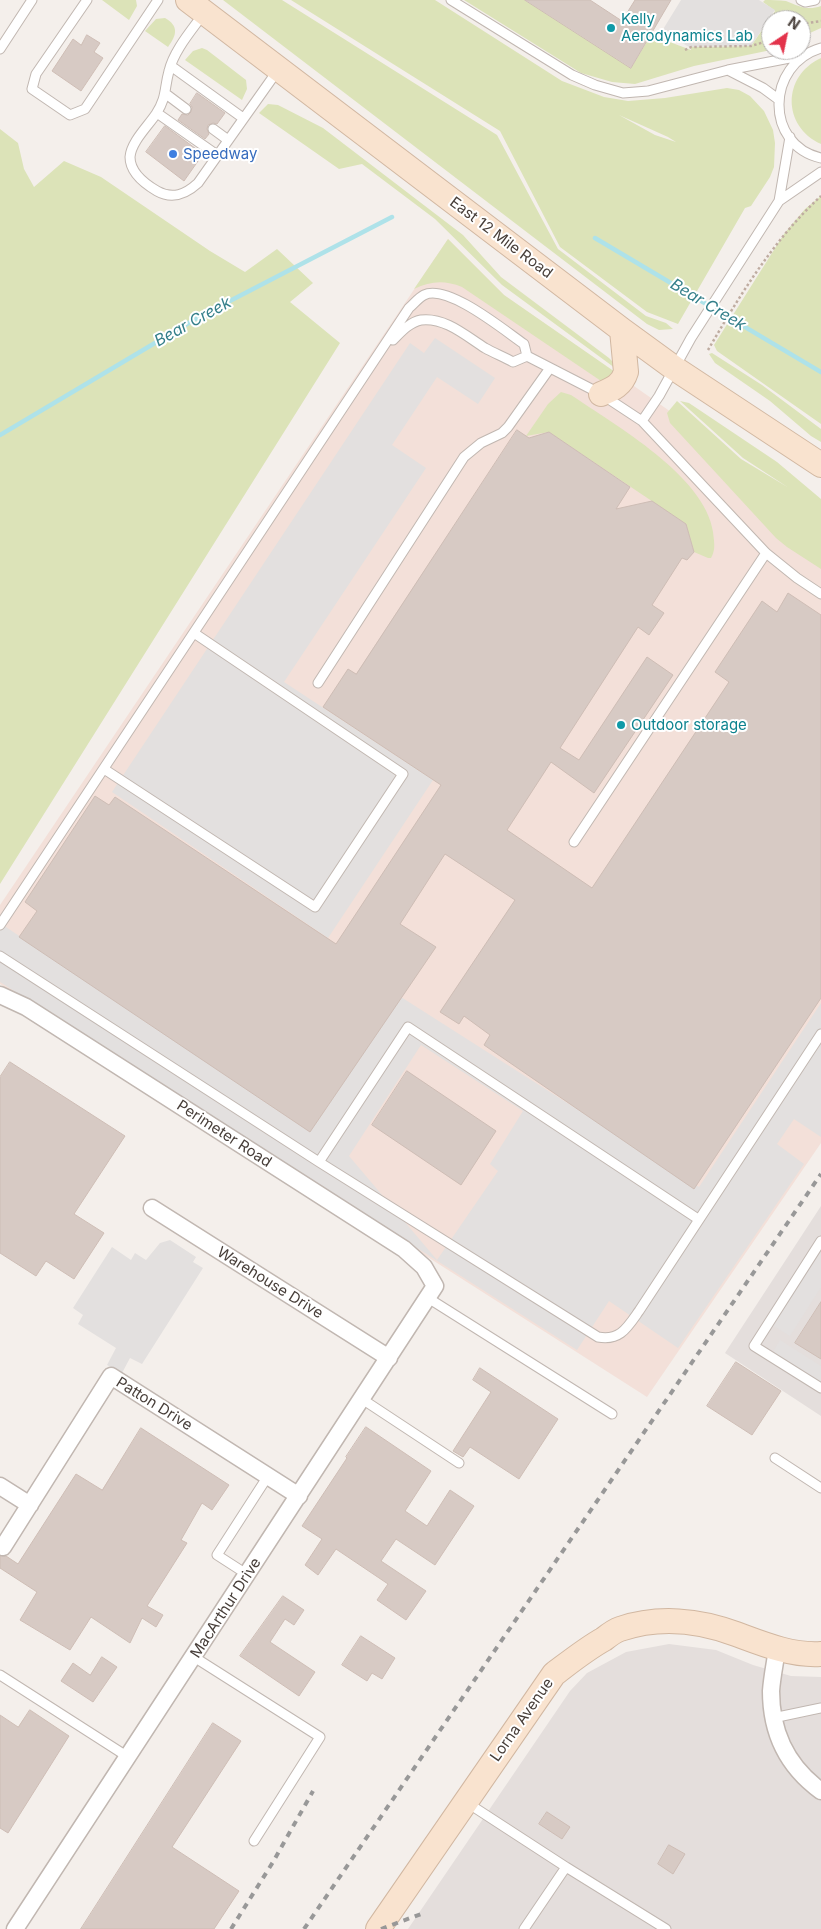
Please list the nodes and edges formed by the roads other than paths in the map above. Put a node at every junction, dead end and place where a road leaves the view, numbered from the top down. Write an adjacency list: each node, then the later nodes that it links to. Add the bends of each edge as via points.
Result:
1 (32, 0): 8 (lane)
2 (87, 0): 3 (lane, via 36,74 32,89 70,115 85,109)
3 (158, 0)
4 (451, 0): 13 (lane, via 572,75 623,92 648,91)
5 (800, 0): 6 (lane)
6 (815, 0)
7 (196, 6): 11 (lane); 12 (main road, East 12 Mile Road)
8 (0, 49)
9 (779, 60): 13 (lane)
10 (797, 60): 15 (lane, via 782,81)
11 (171, 66): 14 (lane); 18 (lane)
12 (278, 69): 18 (lane); 26 (main road, East 12 Mile Road)
13 (728, 70): 15 (lane)
14 (166, 94): 16 (lane); 17 (lane)
15 (778, 99): 20 (lane, via 780,118)
16 (186, 109)
17 (157, 113): 22 (lane); 22 (lane, via 130,155 132,167 139,177 157,191 177,196 190,190)
18 (242, 118): 21 (lane)
19 (213, 129): 21 (lane)
20 (790, 137): 23 (lane, via 803,150); 25 (lane)
21 (228, 140): 22 (lane)
22 (217, 155)
23 (821, 158)
24 (821, 172): 25 (lane)
25 (780, 201): 30 (lane)
26 (622, 330): 30 (main road, East 12 Mile Road); 31 (main road, via 626,372 615,388)
27 (527, 356): 28 (lane, via 513,362 453,327 436,320 420,320 404,329); 28 (lane, via 524,344 459,300 444,294 425,294 409,308); 29 (lane)
28 (377, 358): 36 (lane)
29 (550, 368): 31 (lane); 37 (lane, via 508,427 464,457)
30 (674, 368): 32 (lane); 33 (main road, East 12 Mile Road)
31 (601, 394): 32 (lane)
32 (642, 422): 34 (lane)
33 (821, 465)
34 (766, 553): 35 (lane); 39 (lane)
35 (821, 594)
36 (194, 633): 38 (lane); 38 (lane, via 403,774 314,908)
37 (318, 683)
38 (104, 768): 40 (lane)
39 (574, 842)
40 (0, 925)
41 (0, 956): 44 (lane)
42 (0, 995): 48 (street, Perimeter Road, via 26,1008 404,1249 424,1267)
43 (821, 1034): 46 (lane)
44 (319, 1162): 46 (lane, via 598,1337 609,1339 628,1327); 46 (lane, via 408,1027)
45 (152, 1208): 49 (street, Warehouse Drive)
46 (698, 1219)
47 (821, 1241): 50 (lane, via 754,1346)
48 (432, 1292): 49 (street, MacArthur Drive); 52 (lane)
49 (389, 1358): 51 (street, MacArthur Drive)
50 (821, 1388)
51 (362, 1399): 54 (lane); 58 (street, MacArthur Drive)
52 (612, 1414)
53 (775, 1458): 57 (lane)
54 (460, 1463)
55 (268, 1476): 58 (street, Patton Drive); 59 (street, Patton Drive, via 111,1376); 61 (lane, via 217,1555)
56 (0, 1486): 59 (street)
57 (821, 1488)
58 (299, 1496): 61 (street, MacArthur Drive)
59 (30, 1505): 60 (street, Patton Drive)
60 (4, 1547)
61 (248, 1574): 64 (street, MacArthur Drive)
62 (777, 1649): 63 (main road, Lorna Avenue); 67 (street, via 771,1690); 70 (main road, Lorna Avenue, via 722,1628 692,1622 659,1621 619,1629 554,1674)
63 (821, 1654)
64 (194, 1657): 68 (street, MacArthur Drive); 71 (lane, via 320,1736)
65 (0, 1675): 68 (lane)
66 (821, 1708): 67 (lane)
67 (773, 1718): 69 (street, via 784,1752)
68 (128, 1757): 73 (street, MacArthur Drive)
69 (821, 1792)
70 (466, 1802): 72 (lane); 74 (main road, Lorna Avenue)
71 (254, 1841)
72 (566, 1868): 75 (lane); 76 (lane)
73 (15, 1929)
74 (378, 1929)
75 (524, 1929)
76 (666, 1929)

